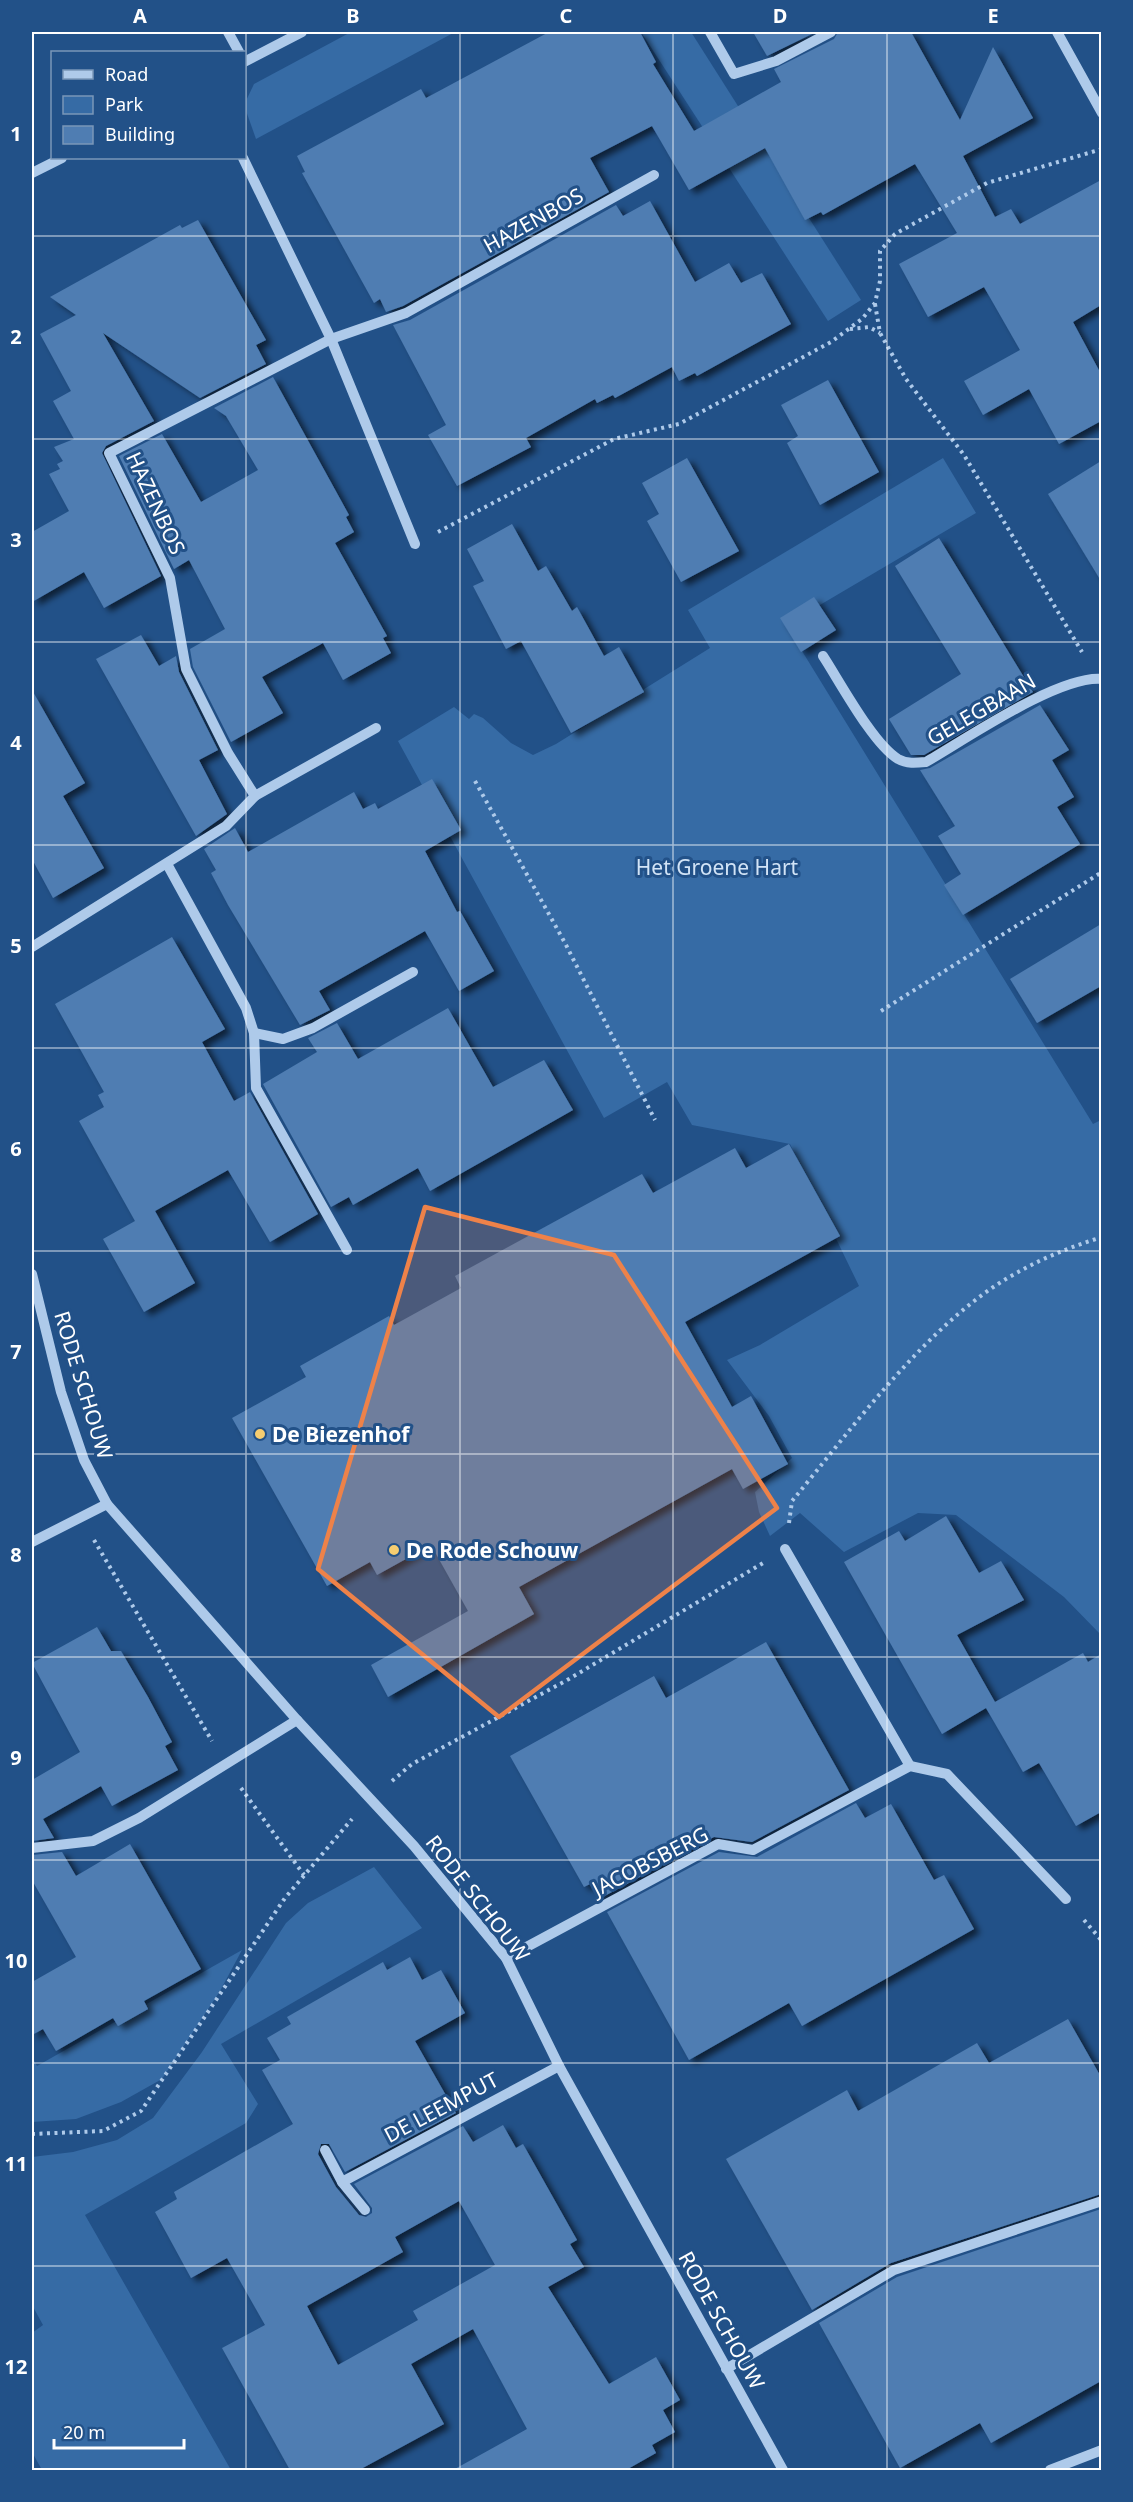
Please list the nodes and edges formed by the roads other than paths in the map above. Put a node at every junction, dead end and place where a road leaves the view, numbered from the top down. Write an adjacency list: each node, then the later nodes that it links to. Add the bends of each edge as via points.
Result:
1 (228, 32): 6 (street)
2 (302, 32): 7 (street)
3 (710, 32): 4 (street, via 734,74 776,61)
4 (831, 32)
5 (1057, 32): 8 (street)
6 (238, 51)
7 (246, 61)
8 (1101, 113)
9 (60, 159): 11 (street)
10 (243, 159): 13 (street)
11 (32, 173)
12 (654, 175): 13 (street, HAZENBOS, via 406,313)
13 (331, 339): 14 (street); 18 (street, HAZENBOS, via 109,453 170,578 186,669 228,753)
14 (415, 544)
15 (823, 656): 16 (street, GELEGBAAN, via 883,747 911,763 926,762 1044,694 1071,682)
16 (1099, 678)
17 (376, 728): 18 (street)
18 (255, 796): 19 (street, via 226,826)
19 (167, 864): 20 (street); 22 (street, via 246,1008)
20 (32, 947)
21 (413, 972): 22 (street, via 313,1028 283,1039)
22 (254, 1033): 23 (street, via 256,1088)
23 (347, 1250)
24 (32, 1274): 25 (street, RODE SCHOUW, via 61,1392 84,1460)
25 (107, 1504): 26 (street); 28 (street, RODE SCHOUW)
26 (32, 1542)
27 (785, 1549): 29 (street)
28 (297, 1720): 30 (street, via 139,1818 93,1841); 32 (street, RODE SCHOUW, via 414,1846)
29 (910, 1766): 31 (street, via 947,1774); 32 (street, JACOBSBERG, via 753,1850 718,1844)
30 (32, 1848)
31 (1066, 1899)
32 (506, 1958): 33 (street, RODE SCHOUW)
33 (560, 2066): 35 (street, DE LEEMPUT); 38 (street, RODE SCHOUW)
34 (325, 2150): 35 (street)
35 (342, 2182): 37 (street)
36 (1101, 2201): 38 (street, via 894,2270)
37 (365, 2210)
38 (726, 2369): 40 (street, RODE SCHOUW)
39 (1101, 2450): 41 (street)
40 (783, 2470)
41 (1050, 2470)

